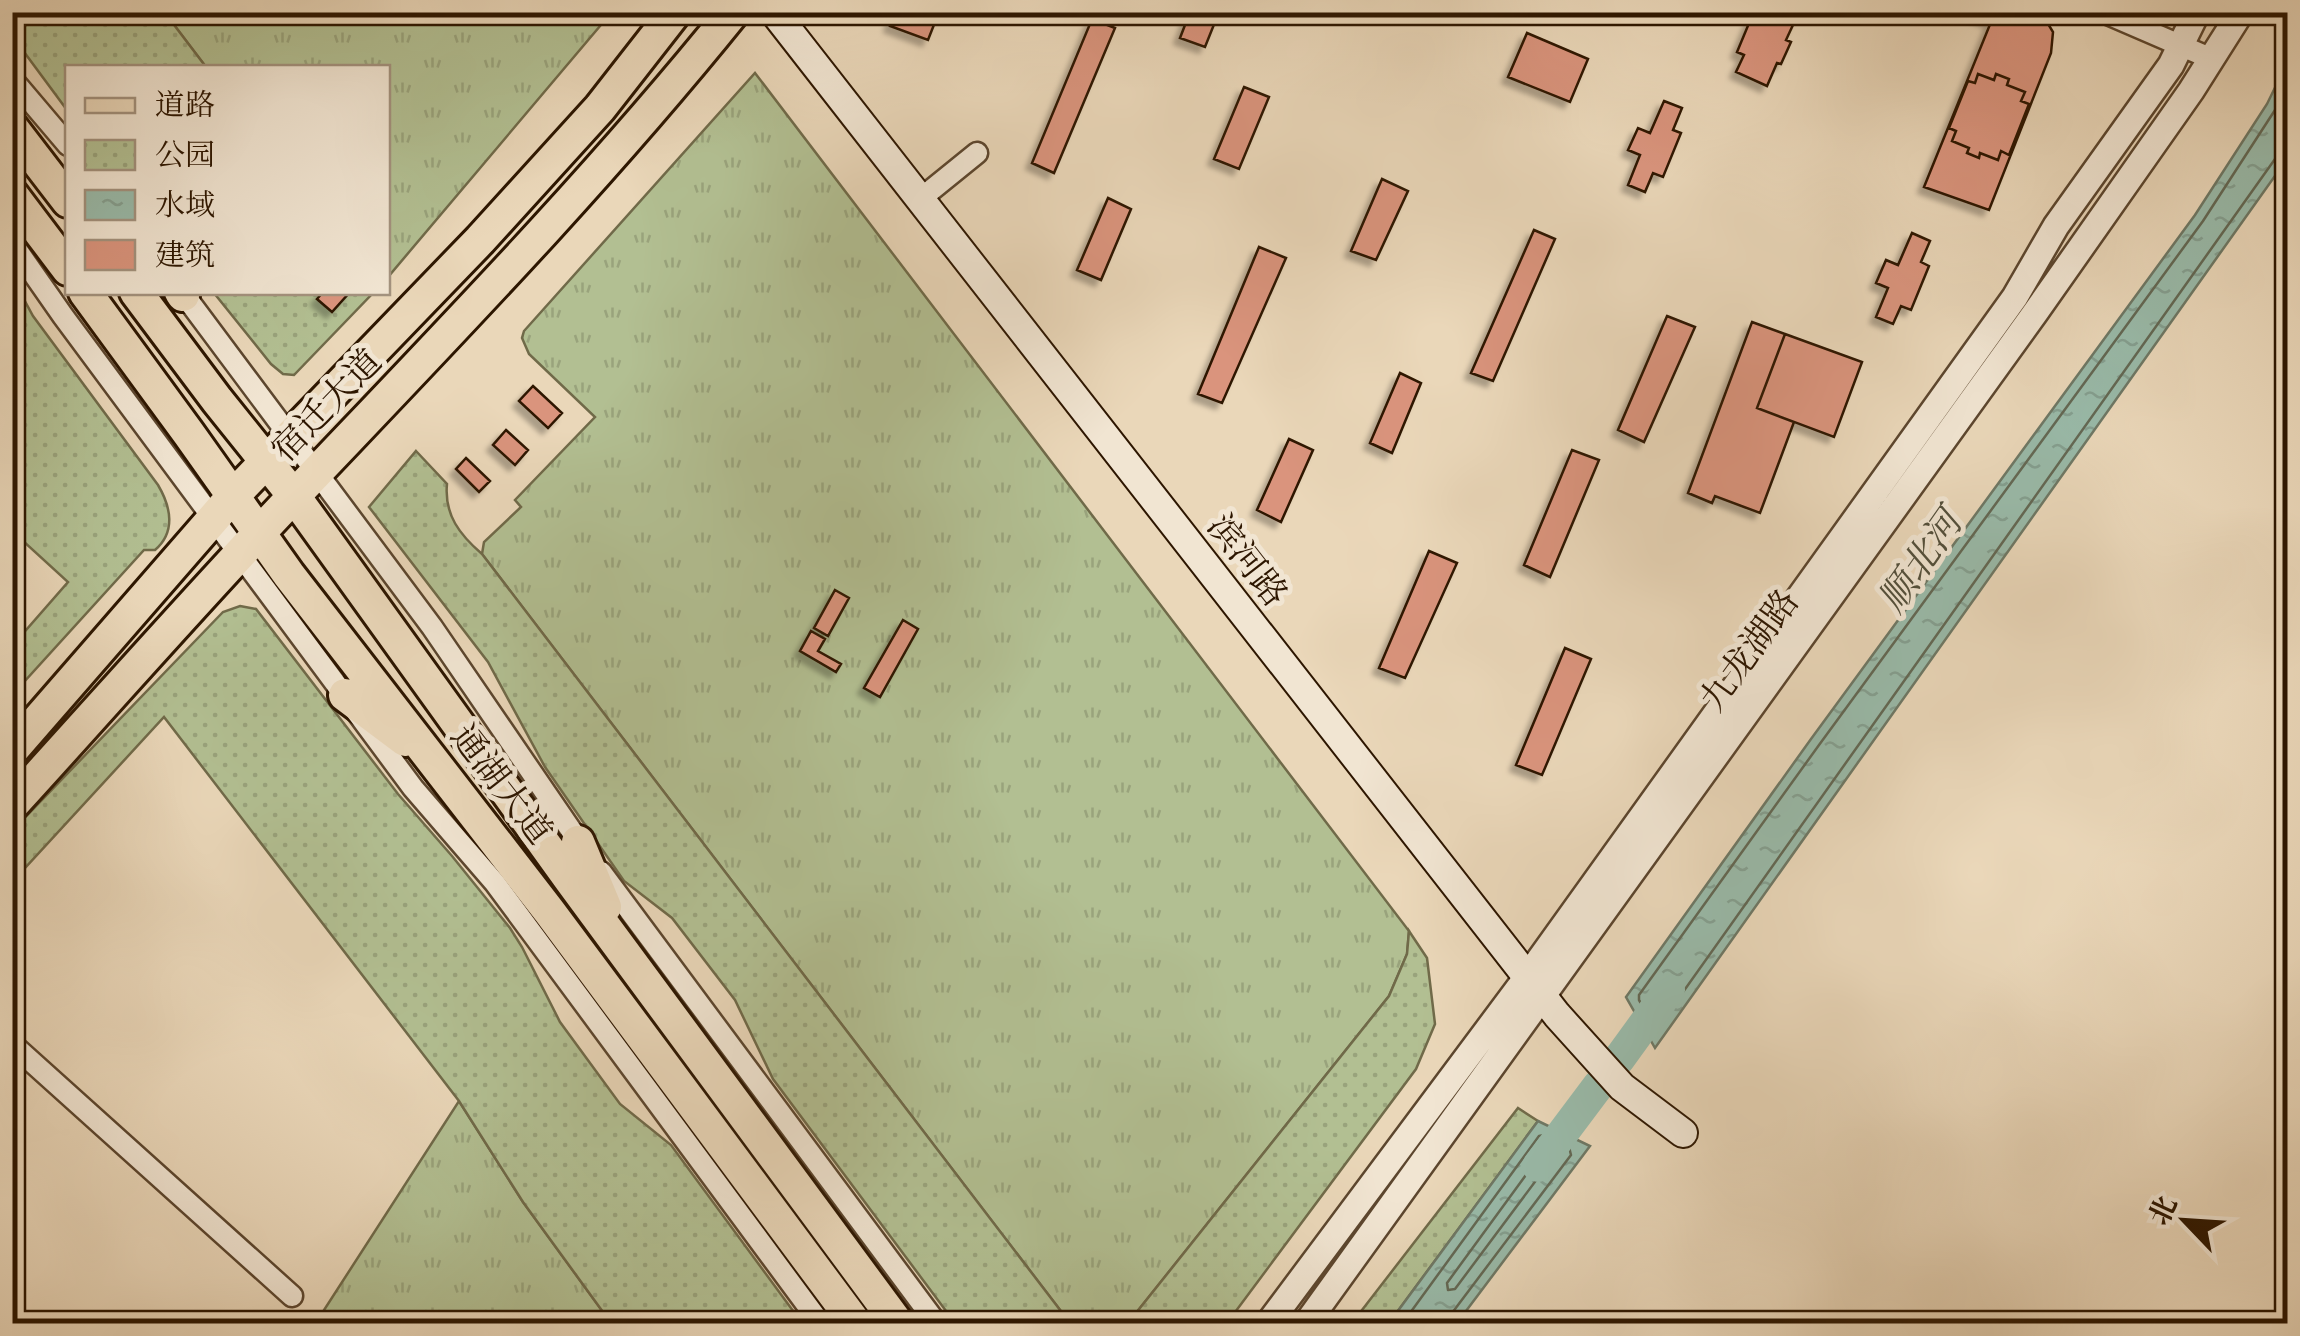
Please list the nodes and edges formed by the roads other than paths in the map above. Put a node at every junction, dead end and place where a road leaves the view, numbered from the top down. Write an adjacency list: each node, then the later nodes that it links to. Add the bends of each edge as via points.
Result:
1 (675, 12): 23 (main road, 宿迁大道, via 600,108 480,240)
2 (733, 12): 24 (main road, 宿迁大道, via 615,153)
3 (774, 12): 15 (main road, 滨河路)
4 (2103, 12): 7 (street)
5 (2197, 12): 7 (street, 九龙湖路)
6 (2241, 12): 8 (street, 九龙湖路)
7 (2181, 44): 8 (street); 35 (street, 九龙湖路, via 2056,226 2016,297)
8 (2212, 59): 35 (street, 九龙湖路, via 2034,313)
9 (12, 79): 11 (street)
10 (12, 128): 14 (main road)
11 (65, 141)
12 (977, 154): 15 (street)
13 (12, 195): 17 (main road)
14 (65, 197)
15 (919, 200): 35 (main road, 滨河路)
16 (12, 244): 25 (street, via 63,316)
17 (65, 265)
18 (87, 295): 22 (main road, 通湖大道)
19 (138, 295): 21 (main road, 通湖大道)
20 (183, 295): 23 (street)
21 (176, 346): 22 (main road, via 162,373); 23 (main road, 通湖大道)
22 (143, 371): 25 (main road, 通湖大道)
23 (278, 448): 24 (main road, 通湖大道); 25 (main road, 宿迁大道)
24 (305, 485): 26 (main road, 宿迁大道); 27 (main road, 通湖大道); 33 (street, via 432,627)
25 (223, 507): 26 (main road, 通湖大道); 30 (main road, 宿迁大道)
26 (250, 544): 28 (main road, 通湖大道); 29 (street); 32 (main road, 宿迁大道)
27 (390, 632): 28 (main road, via 364,614 356,616 348,631); 34 (main road, 通湖大道)
28 (351, 655): 31 (main road, 通湖大道)
29 (345, 695): 31 (main road); 40 (street, via 495,883)
30 (12, 750)
31 (430, 757): 41 (main road, 通湖大道)
32 (12, 805)
33 (578, 842): 34 (main road); 42 (street)
34 (618, 945): 39 (main road, 通湖大道)
35 (1534, 987): 37 (main road, 滨河路, via 1622,1087); 43 (street, 九龙湖路); 44 (street, 九龙湖路)
36 (12, 1044): 38 (street)
37 (1683, 1133)
38 (292, 1296)
39 (898, 1320)
40 (821, 1324)
41 (856, 1324)
42 (937, 1324)
43 (1268, 1324)
44 (1306, 1324)

